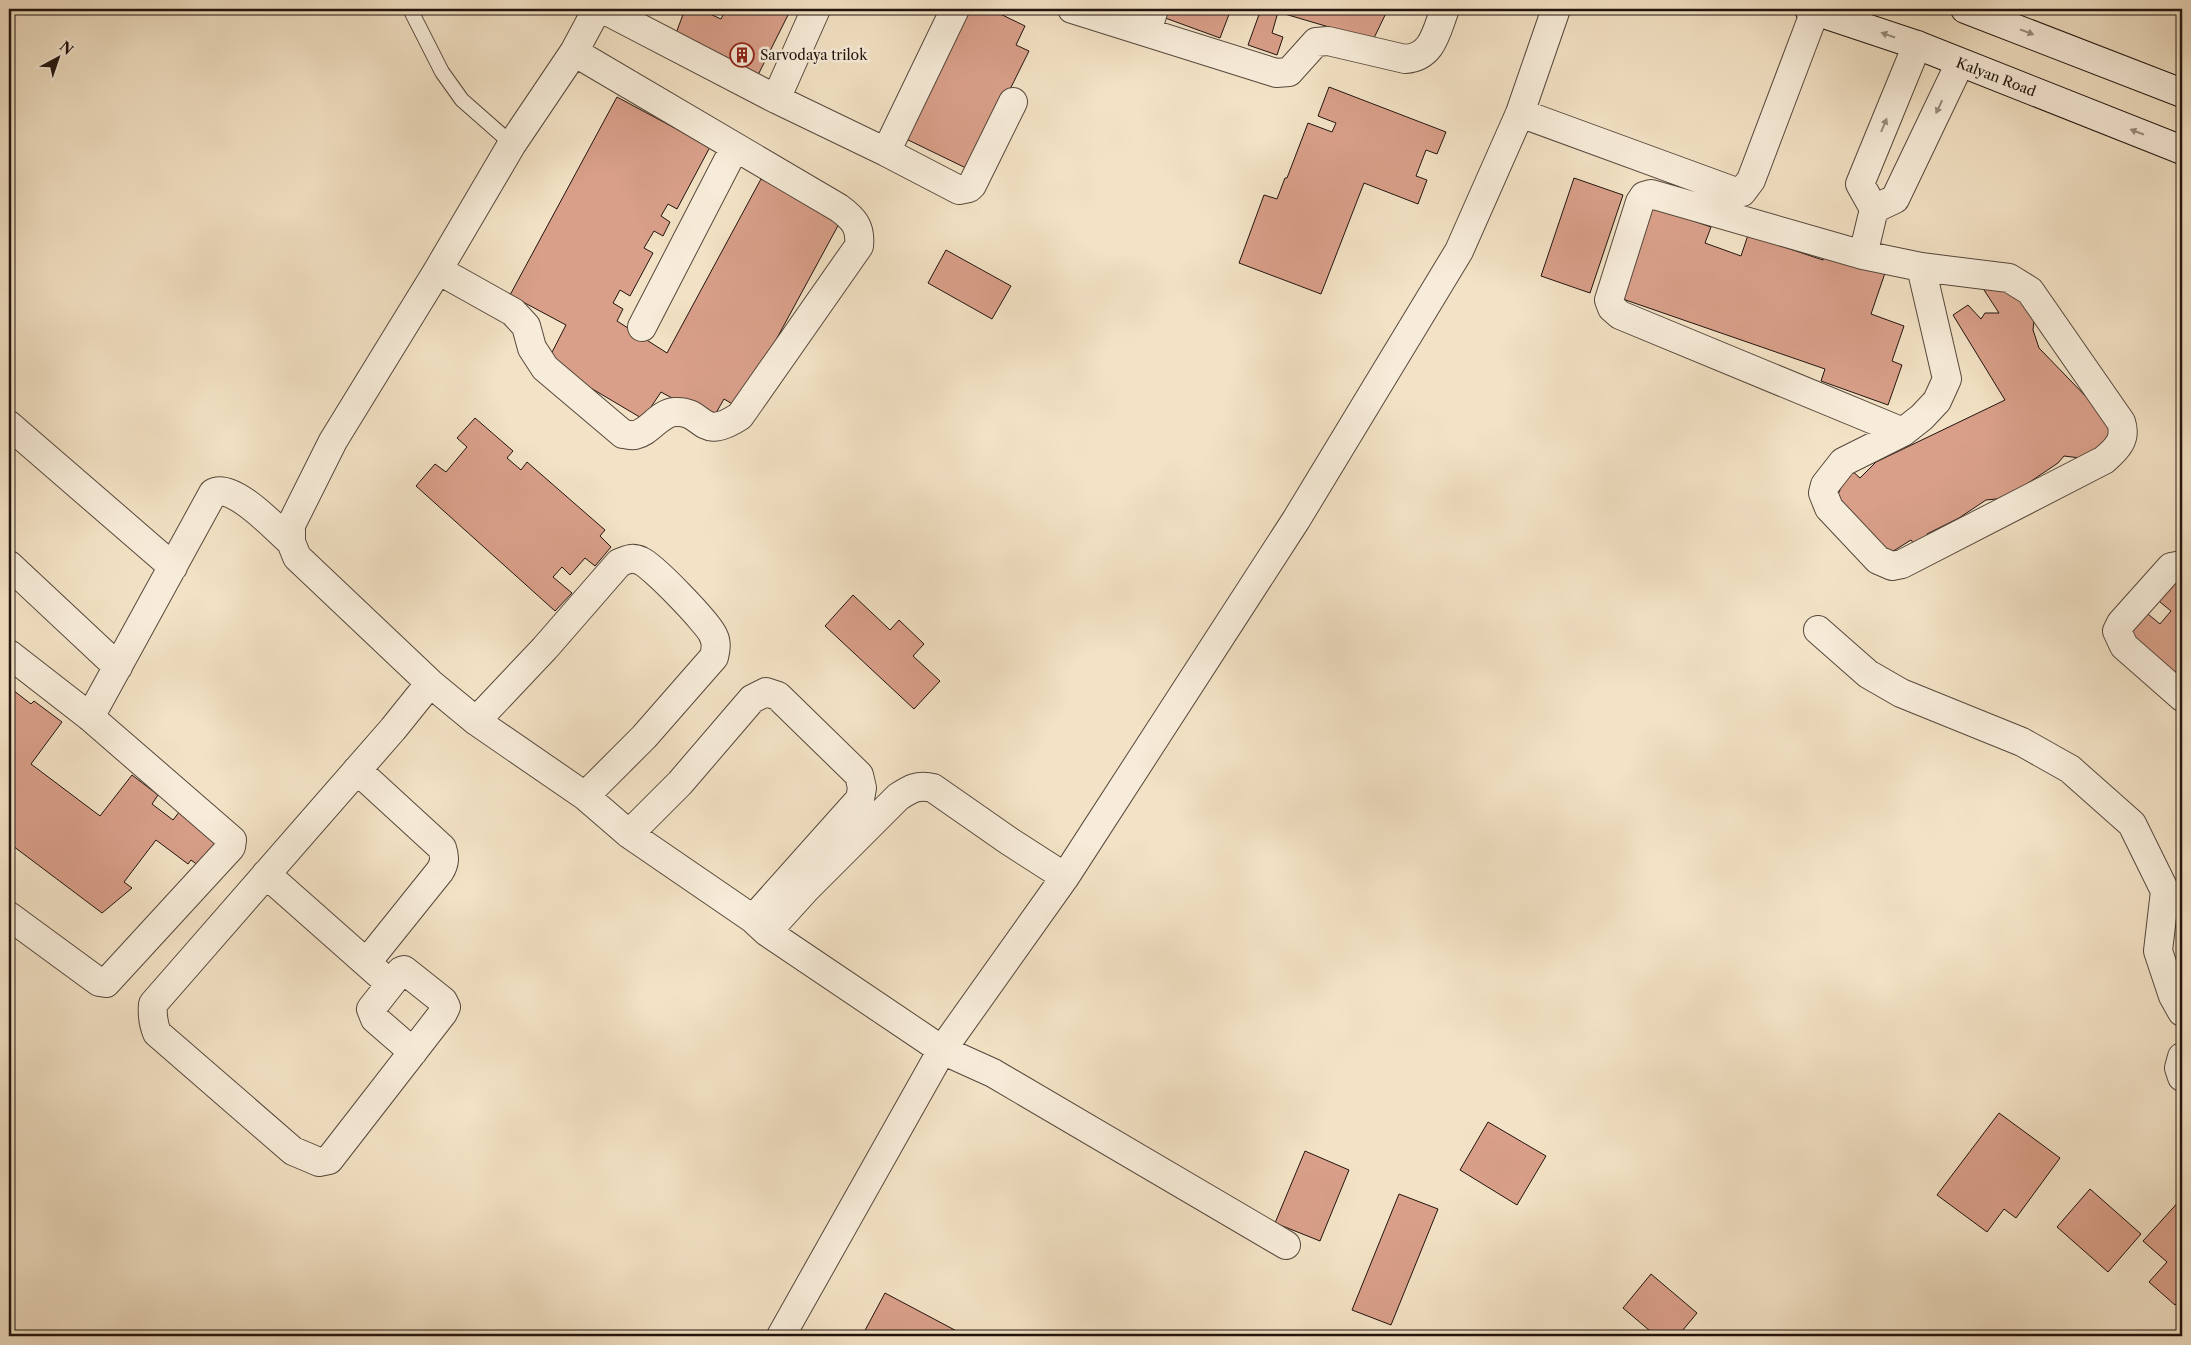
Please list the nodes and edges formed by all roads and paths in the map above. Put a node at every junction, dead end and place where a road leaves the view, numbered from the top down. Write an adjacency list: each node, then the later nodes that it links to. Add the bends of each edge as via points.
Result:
1 (410, 9): 20 (lane, via 442,72 462,100)
2 (597, 9): 14 (street)
3 (603, 9): 17 (street)
4 (816, 9): 17 (street)
5 (955, 9): 23 (street)
6 (1072, 9): 11 (street)
7 (1445, 9): 12 (street, via 1428,49 1416,58 1405,59 1328,41 1316,42 1289,72 1276,73)
8 (1556, 9): 19 (street)
9 (1965, 9): 16 (street, one-way to 16)
10 (1812, 10): 13 (street, Kalyan Road, one-way to 10); 19 (street, via 1751,180 1742,192)
11 (1107, 14): 12 (street)
12 (1151, 20)
13 (1917, 45): 15 (street, Kalyan Road); 24 (street, one-way to 13, via 1860,184)
14 (574, 52): 20 (street); 21 (street)
15 (1960, 63): 22 (street, Kalyan Road, one-way to 15); 24 (street, one-way to 24, via 1895,199)
16 (2182, 93)
17 (776, 99): 23 (street)
18 (1013, 102): 23 (street, via 969,188 959,190)
19 (1520, 113): 46 (street, via 1459,251 1296,520)
20 (512, 144): 27 (street)
21 (735, 147): 27 (street, via 850,216 857,224 860,236 859,246 740,416 725,426 714,428 677,412 666,414 635,435 623,434 545,368 532,348 526,326 513,312); 28 (street)
22 (2182, 150)
23 (886, 152)
24 (1874, 209): 25 (street)
25 (1863, 255): 26 (street); 30 (street, via 1651,194 1640,202 1609,300 1620,315)
26 (1921, 267): 30 (street, via 1947,379 1937,401); 30 (street, via 2008,278 2030,291 2121,422 2123,438 2116,450 2104,460 1902,564 1892,566 1878,560 1829,508 1823,493 1825,485 1843,462)
27 (438, 270): 31 (street, via 333,441 290,525)
28 (642, 327)
29 (9, 425): 34 (street)
30 (1903, 432)
31 (291, 542): 34 (street, via 246,501 218,490 213,493); 38 (street, via 297,557 317,578)
32 (9, 565): 37 (street)
33 (2182, 565): 39 (street, via 2171,566 2117,631 2124,646)
34 (173, 567): 37 (street)
35 (1818, 630): 47 (street, via 1868,674 1901,693 2022,742 2070,769 2132,824)
36 (9, 654): 40 (street)
37 (118, 666): 40 (street)
38 (430, 683): 41 (street); 42 (street)
39 (2182, 697)
40 (90, 717): 48 (street, via 230,837 231,847 106,983 99,982)
41 (476, 720): 43 (street); 43 (street, via 545,648 619,563 630,558 643,561 681,597 713,634 714,657 644,736)
42 (356, 770): 45 (street); 50 (street, via 442,848 445,856 440,871)
43 (584, 796): 44 (street)
44 (629, 834): 49 (street); 49 (street, via 680,783 752,699 766,692 778,696 859,775 862,788 860,799)
45 (266, 874): 50 (street); 54 (street, via 152,1004 157,1033 293,1151 319,1162 329,1160)
46 (1065, 877): 49 (street, via 924,785 911,788 898,798 806,889); 53 (street)
47 (2173, 889): 52 (street, via 2158,951 2173,996)
48 (9, 916)
49 (760, 925): 53 (street)
50 (367, 962): 51 (street)
51 (390, 984): 54 (street, via 372,1006 372,1012 375,1019); 54 (street, via 404,970 443,1001 446,1007)
52 (2182, 1012)
53 (942, 1050): 57 (street, via 993,1073); 58 (street)
54 (413, 1052)
55 (2182, 1057): 56 (street, via 2179,1068)
56 (2182, 1077)
57 (1286, 1245)
58 (781, 1336)

